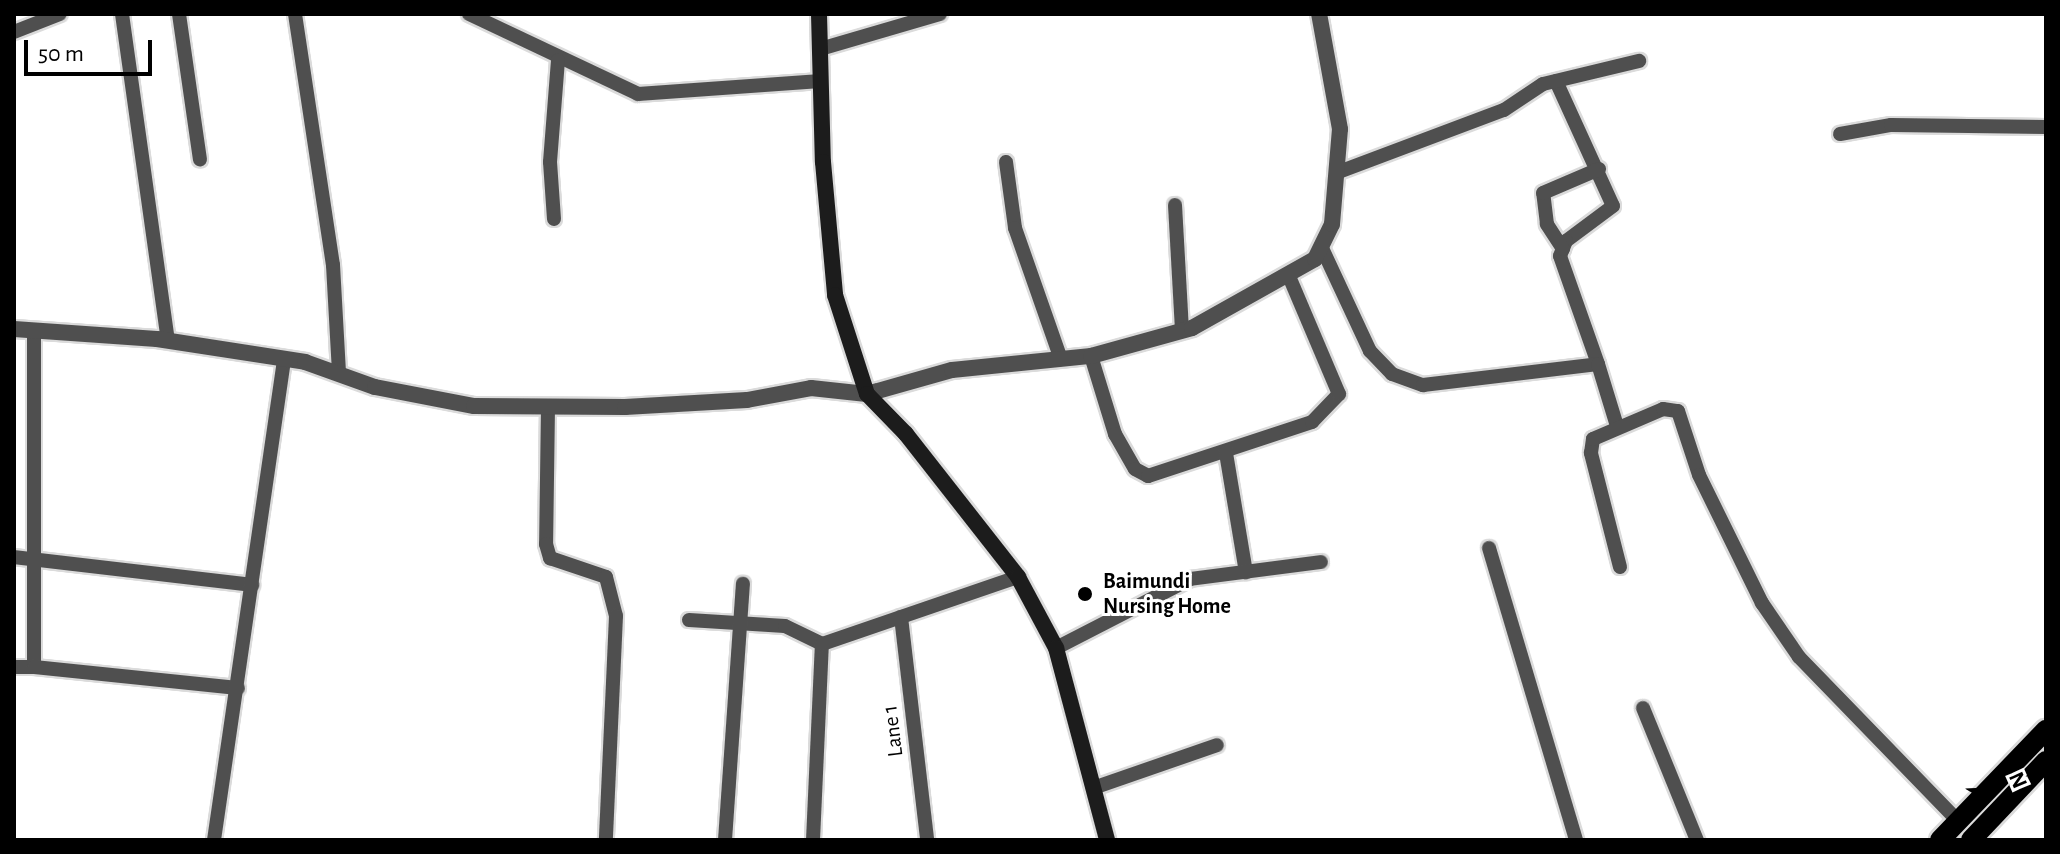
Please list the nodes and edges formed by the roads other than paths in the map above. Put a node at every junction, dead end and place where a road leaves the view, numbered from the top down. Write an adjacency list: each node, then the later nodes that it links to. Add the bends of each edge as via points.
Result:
1 (60, 14): 9 (street)
2 (122, 14): 29 (street)
3 (179, 14): 17 (street)
4 (295, 14): 34 (street, via 333,265)
5 (469, 14): 11 (street)
6 (819, 14): 10 (main road)
7 (940, 14): 10 (street)
8 (1319, 14): 20 (street, via 1340,129)
9 (14, 32)
10 (820, 49): 13 (main road)
11 (558, 60): 13 (street, via 638,94); 22 (street, via 550,162)
12 (1639, 61): 14 (street)
13 (821, 81): 35 (main road, via 835,295)
14 (1556, 81): 19 (street); 20 (street, via 1504,110)
15 (2046, 127): 16 (street, via 1891,125)
16 (1840, 134)
17 (200, 159)
18 (1006, 162): 32 (street, via 1015,228)
19 (1599, 169): 24 (street, via 1613,206); 24 (street, via 1543,193 1547,224)
20 (1336, 173): 23 (street, via 1332,224)
21 (1175, 205): 28 (street)
22 (554, 219)
23 (1321, 246): 25 (street, via 1315,259); 33 (street, via 1370,351 1392,374 1423,385)
24 (1563, 249): 33 (street, via 1560,256)
25 (1288, 274): 28 (street); 38 (street, via 1339,394 1312,422)
26 (14, 329): 27 (street)
27 (34, 331): 29 (street); 41 (street)
28 (1182, 331): 30 (street)
29 (168, 341): 31 (street)
30 (1091, 356): 32 (street); 38 (street, via 1115,434 1135,469 1148,476 1166,474)
31 (284, 359): 34 (street); 47 (street)
32 (1061, 359): 35 (street, via 952,370)
33 (1598, 364): 37 (street)
34 (339, 374): 36 (street, via 375,387 474,406)
35 (867, 394): 36 (street, via 811,388 747,400); 45 (main road, via 906,434)
36 (548, 407): 63 (street, via 550,558 606,577 616,616)
37 (1617, 426): 43 (street, via 1593,439 1591,453); 61 (street, via 1663,409 1678,411 1699,475 1762,603 1792,646)
38 (1226, 453): 44 (street)
39 (1489, 548): 68 (street)
40 (14, 557): 41 (street)
41 (31, 558): 47 (street); 54 (street)
42 (1321, 562): 44 (street)
43 (1620, 567)
44 (1246, 572): 52 (street, via 1190,579)
45 (1018, 577): 48 (street); 52 (main road)
46 (743, 584): 50 (street)
47 (252, 585): 55 (street)
48 (901, 617): 51 (street); 66 (street, Lane 1)
49 (689, 620): 50 (street)
50 (741, 623): 51 (street, via 785,626); 64 (street)
51 (822, 644): 65 (street)
52 (1056, 648): 60 (main road)
53 (14, 667): 54 (street)
54 (34, 667): 55 (street)
55 (238, 688): 62 (street)
56 (1643, 708): 69 (street)
57 (2046, 730): 61 (main road)
58 (1217, 745): 60 (street)
59 (2046, 761): 71 (main road)
60 (1093, 788): 67 (main road)
61 (1958, 821): 70 (main road)
62 (214, 840)
63 (606, 840)
64 (725, 840)
65 (813, 840)
66 (927, 840)
67 (1107, 840)
68 (1576, 840)
69 (1697, 840)
70 (1940, 840)
71 (1971, 840)

